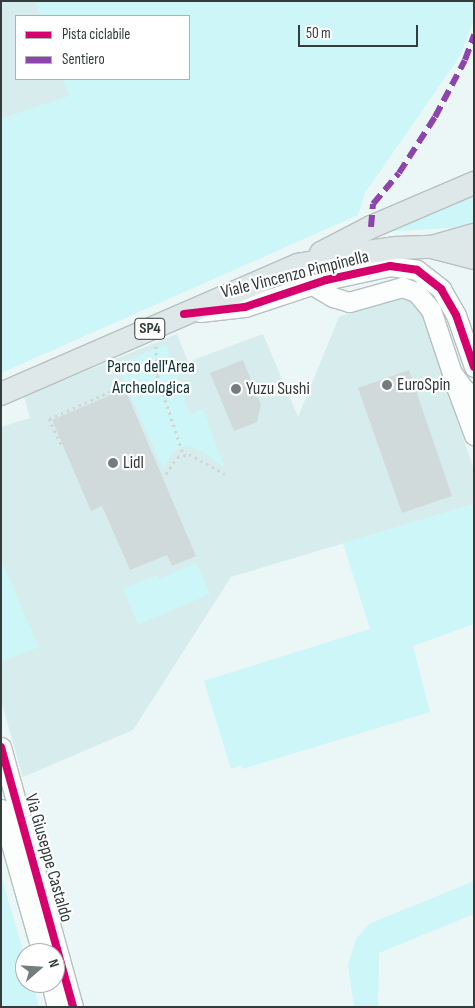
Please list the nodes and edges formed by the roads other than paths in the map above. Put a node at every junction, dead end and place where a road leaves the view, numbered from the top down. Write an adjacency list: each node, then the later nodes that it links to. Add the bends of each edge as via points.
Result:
1 (474, 183): 5 (main road, SP4, via 371,227)
2 (474, 235): 3 (main road, SP4)
3 (431, 247): 4 (main road, SP4); 5 (main road, SP4, via 370,251)
4 (474, 258)
5 (298, 265): 7 (main road, SP4)
6 (311, 284): 7 (street, Viale Vincenzo Pimpinella, via 245,307); 8 (street, Viale Vincenzo Pimpinella, via 390,266 418,270 441,290 456,315); 9 (street, via 351,307 402,287 416,292 431,310)
7 (184, 314): 10 (main road, SP4)
8 (474, 367)
9 (452, 373): 11 (street); 12 (street)
10 (1, 394)
11 (474, 397)
12 (474, 435)
13 (1, 747): 18 (street, Via Giuseppe Castaldo)
14 (1, 809): 15 (street, Via Giuseppe Castaldo)
15 (39, 943)
16 (53, 993): 17 (street)
17 (57, 1007)
18 (74, 1007)

